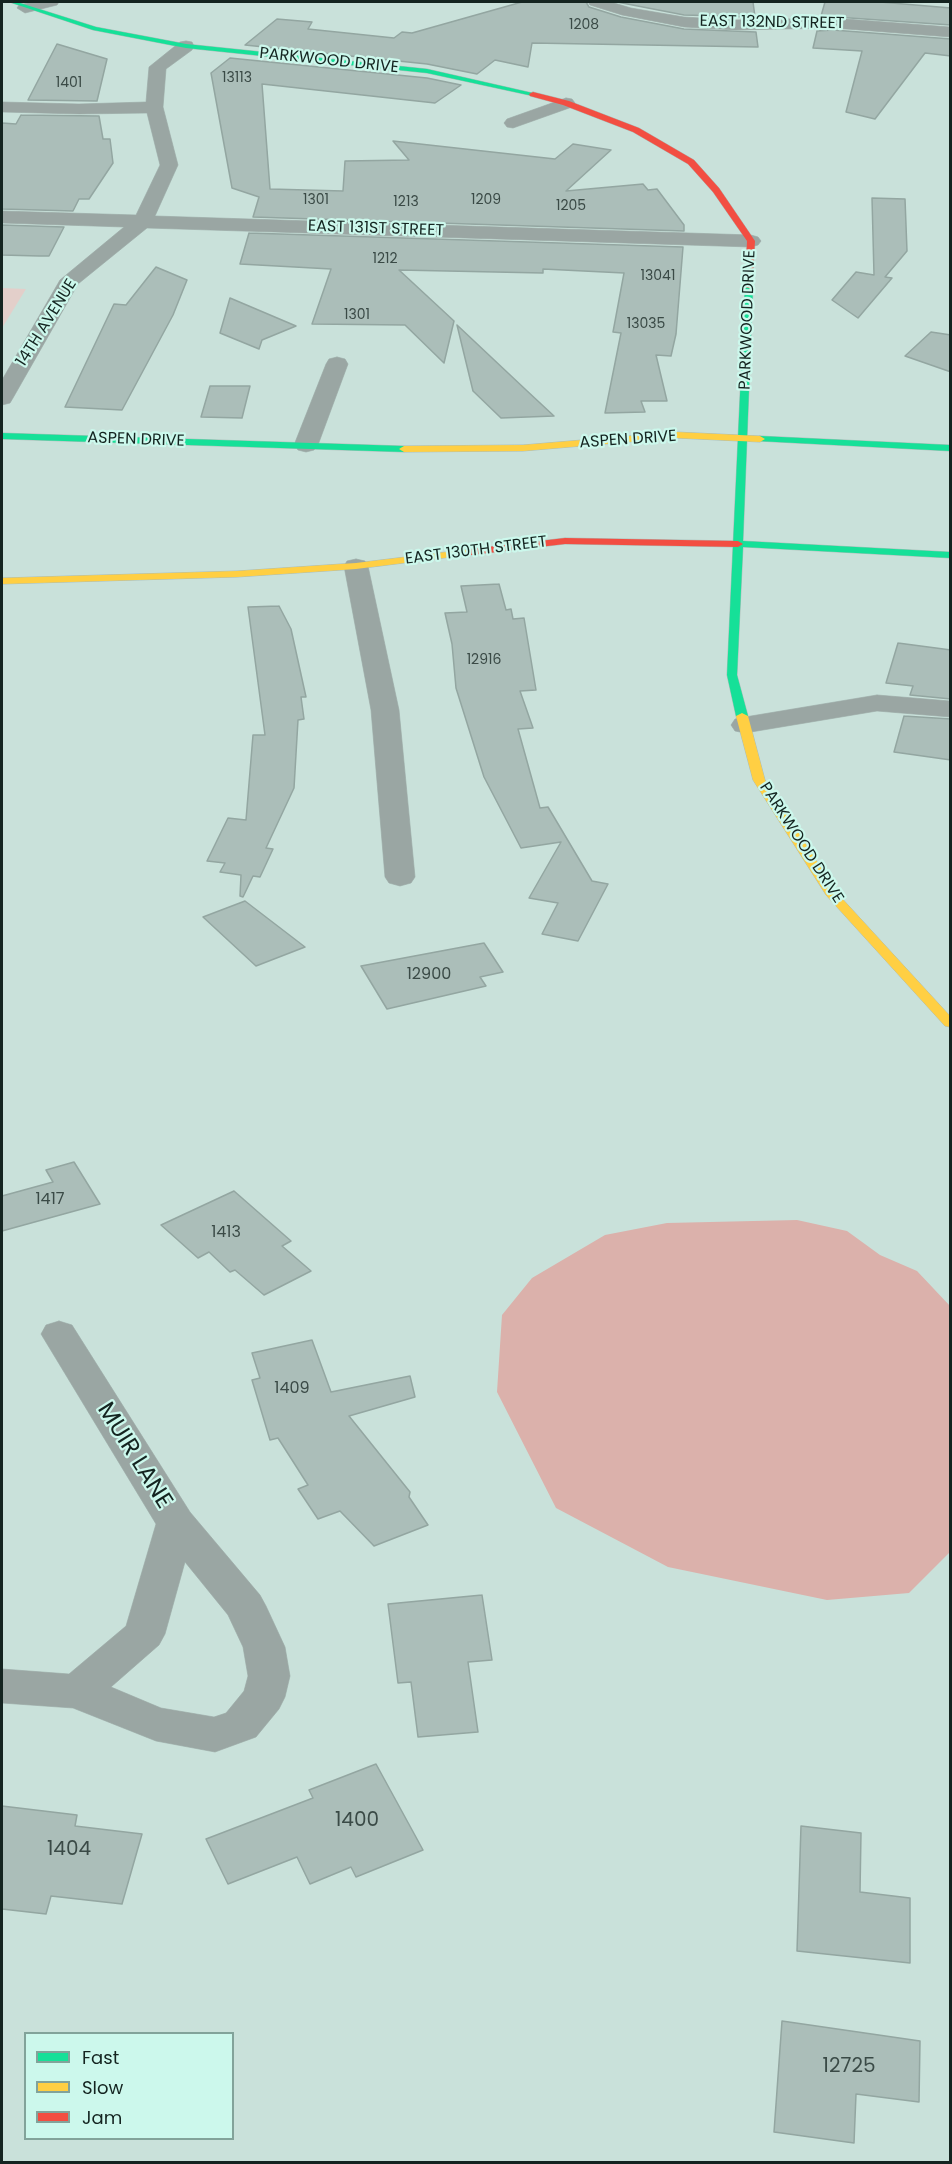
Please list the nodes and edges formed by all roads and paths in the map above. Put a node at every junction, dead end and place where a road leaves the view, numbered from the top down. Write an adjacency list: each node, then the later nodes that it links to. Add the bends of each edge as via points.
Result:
1 (51, 2): 3 (street)
2 (596, 2): 4 (street, EAST 132ND STREET, via 684,22 833,23)
3 (19, 5): 5 (street, PARKWOOD DRIVE, via 95,29)
4 (951, 32)
5 (186, 45): 6 (street, PARKWOOD DRIVE, via 427,71); 8 (street, 14TH AVENUE, via 158,67)
6 (566, 103): 9 (street); 12 (street, PARKWOOD DRIVE, via 636,130 691,162)
7 (2, 107): 8 (street)
8 (154, 107): 11 (street, 14TH AVENUE, via 170,165)
9 (513, 123)
10 (2, 217): 11 (street, EAST 131ST STREET)
11 (143, 221): 12 (street, EAST 131ST STREET); 14 (street, 14TH AVENUE, via 70,280)
12 (751, 241): 16 (street, PARKWOOD DRIVE)
13 (337, 364): 17 (street)
14 (2, 398)
15 (2, 436): 17 (street, ASPEN DRIVE)
16 (744, 437): 17 (street, ASPEN DRIVE, via 676,435 523,448 434,450); 18 (street, ASPEN DRIVE); 19 (street, PARKWOOD DRIVE)
17 (306, 445)
18 (951, 448)
19 (740, 544): 20 (street, EAST 130TH STREET); 21 (street, EAST 130TH STREET, via 555,542); 24 (street, PARKWOOD DRIVE, via 732,675)
20 (951, 555)
21 (356, 566): 22 (street, EAST 130TH STREET); 25 (street, via 385,710)
22 (2, 581)
23 (951, 709): 24 (street, via 877,703)
24 (745, 725): 26 (street, PARKWOOD DRIVE, via 759,780 832,895)
25 (400, 877)
26 (951, 1023)
27 (59, 1334): 28 (street, MUIR LANE)
28 (176, 1523): 30 (street, MUIR LANE, via 144,1634); 30 (street, via 245,1606 264,1647 269,1676 264,1697 241,1725 215,1735 156,1724)
29 (2, 1686): 30 (street)
30 (77, 1691)

